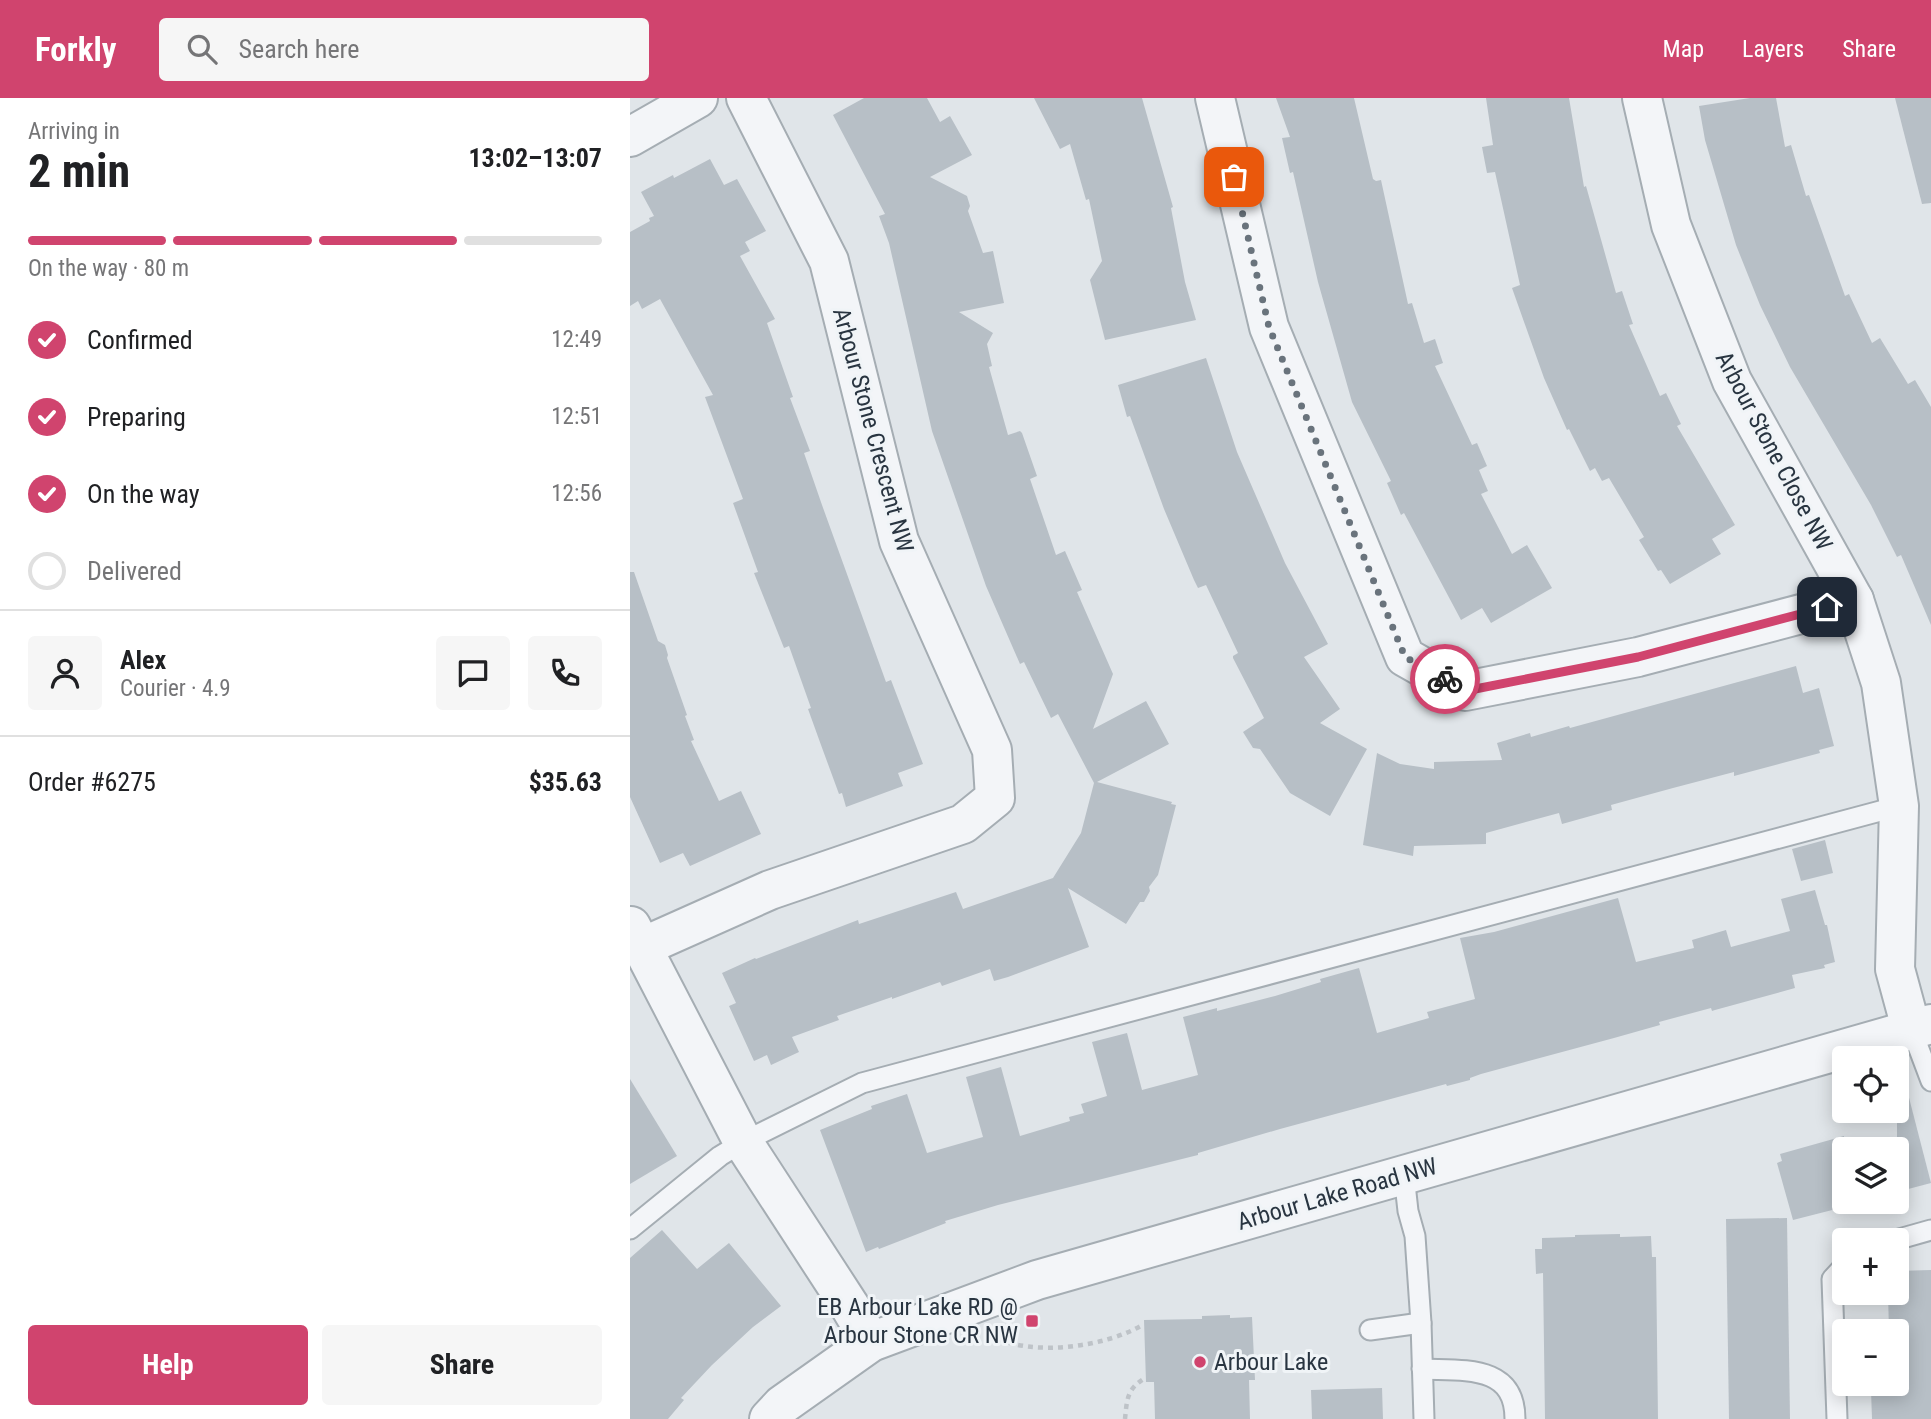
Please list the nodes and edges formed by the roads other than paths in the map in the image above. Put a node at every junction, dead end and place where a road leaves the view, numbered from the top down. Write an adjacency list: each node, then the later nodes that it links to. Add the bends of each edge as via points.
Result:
1 (698, 98): 5 (street)
2 (746, 98): 8 (street, Arbour Stone Crescent NW, via 829,261 899,541 992,750 995,798 962,824)
3 (1215, 98): 6 (street, via 1269,327 1405,657 1465,691 1638,657)
4 (1642, 98): 6 (street, Arbour Stone Close NW, via 1671,225 1732,381)
5 (630, 137)
6 (1854, 600): 7 (street, Arbour Stone Close NW, via 1881,683)
7 (1899, 806): 9 (street, Arbour Stone Close NW, via 1895,969); 11 (lane, via 862,1083)
8 (635, 936): 11 (street, Arbour Stone Crescent NW)
9 (1921, 1026): 10 (lane); 12 (street, Arbour Lake Road NW)
10 (1931, 1081)
11 (743, 1142): 13 (lane); 19 (street, Arbour Stone Crescent NW)
12 (1404, 1175): 17 (lane, via 1415,1236); 19 (street, Arbour Lake Road NW, via 1037,1280)
13 (630, 1229)
14 (1931, 1230): 15 (lane)
15 (1909, 1236)
16 (1833, 1305): 24 (lane)
17 (1421, 1323): 18 (lane); 20 (lane)
18 (1370, 1329)
19 (871, 1342): 21 (street, Arbour Lake Road NW)
20 (1422, 1369): 22 (lane); 23 (lane, via 1478,1373 1502,1382 1510,1392)
21 (769, 1419)
22 (1424, 1419)
23 (1515, 1419)
24 (1837, 1419)

